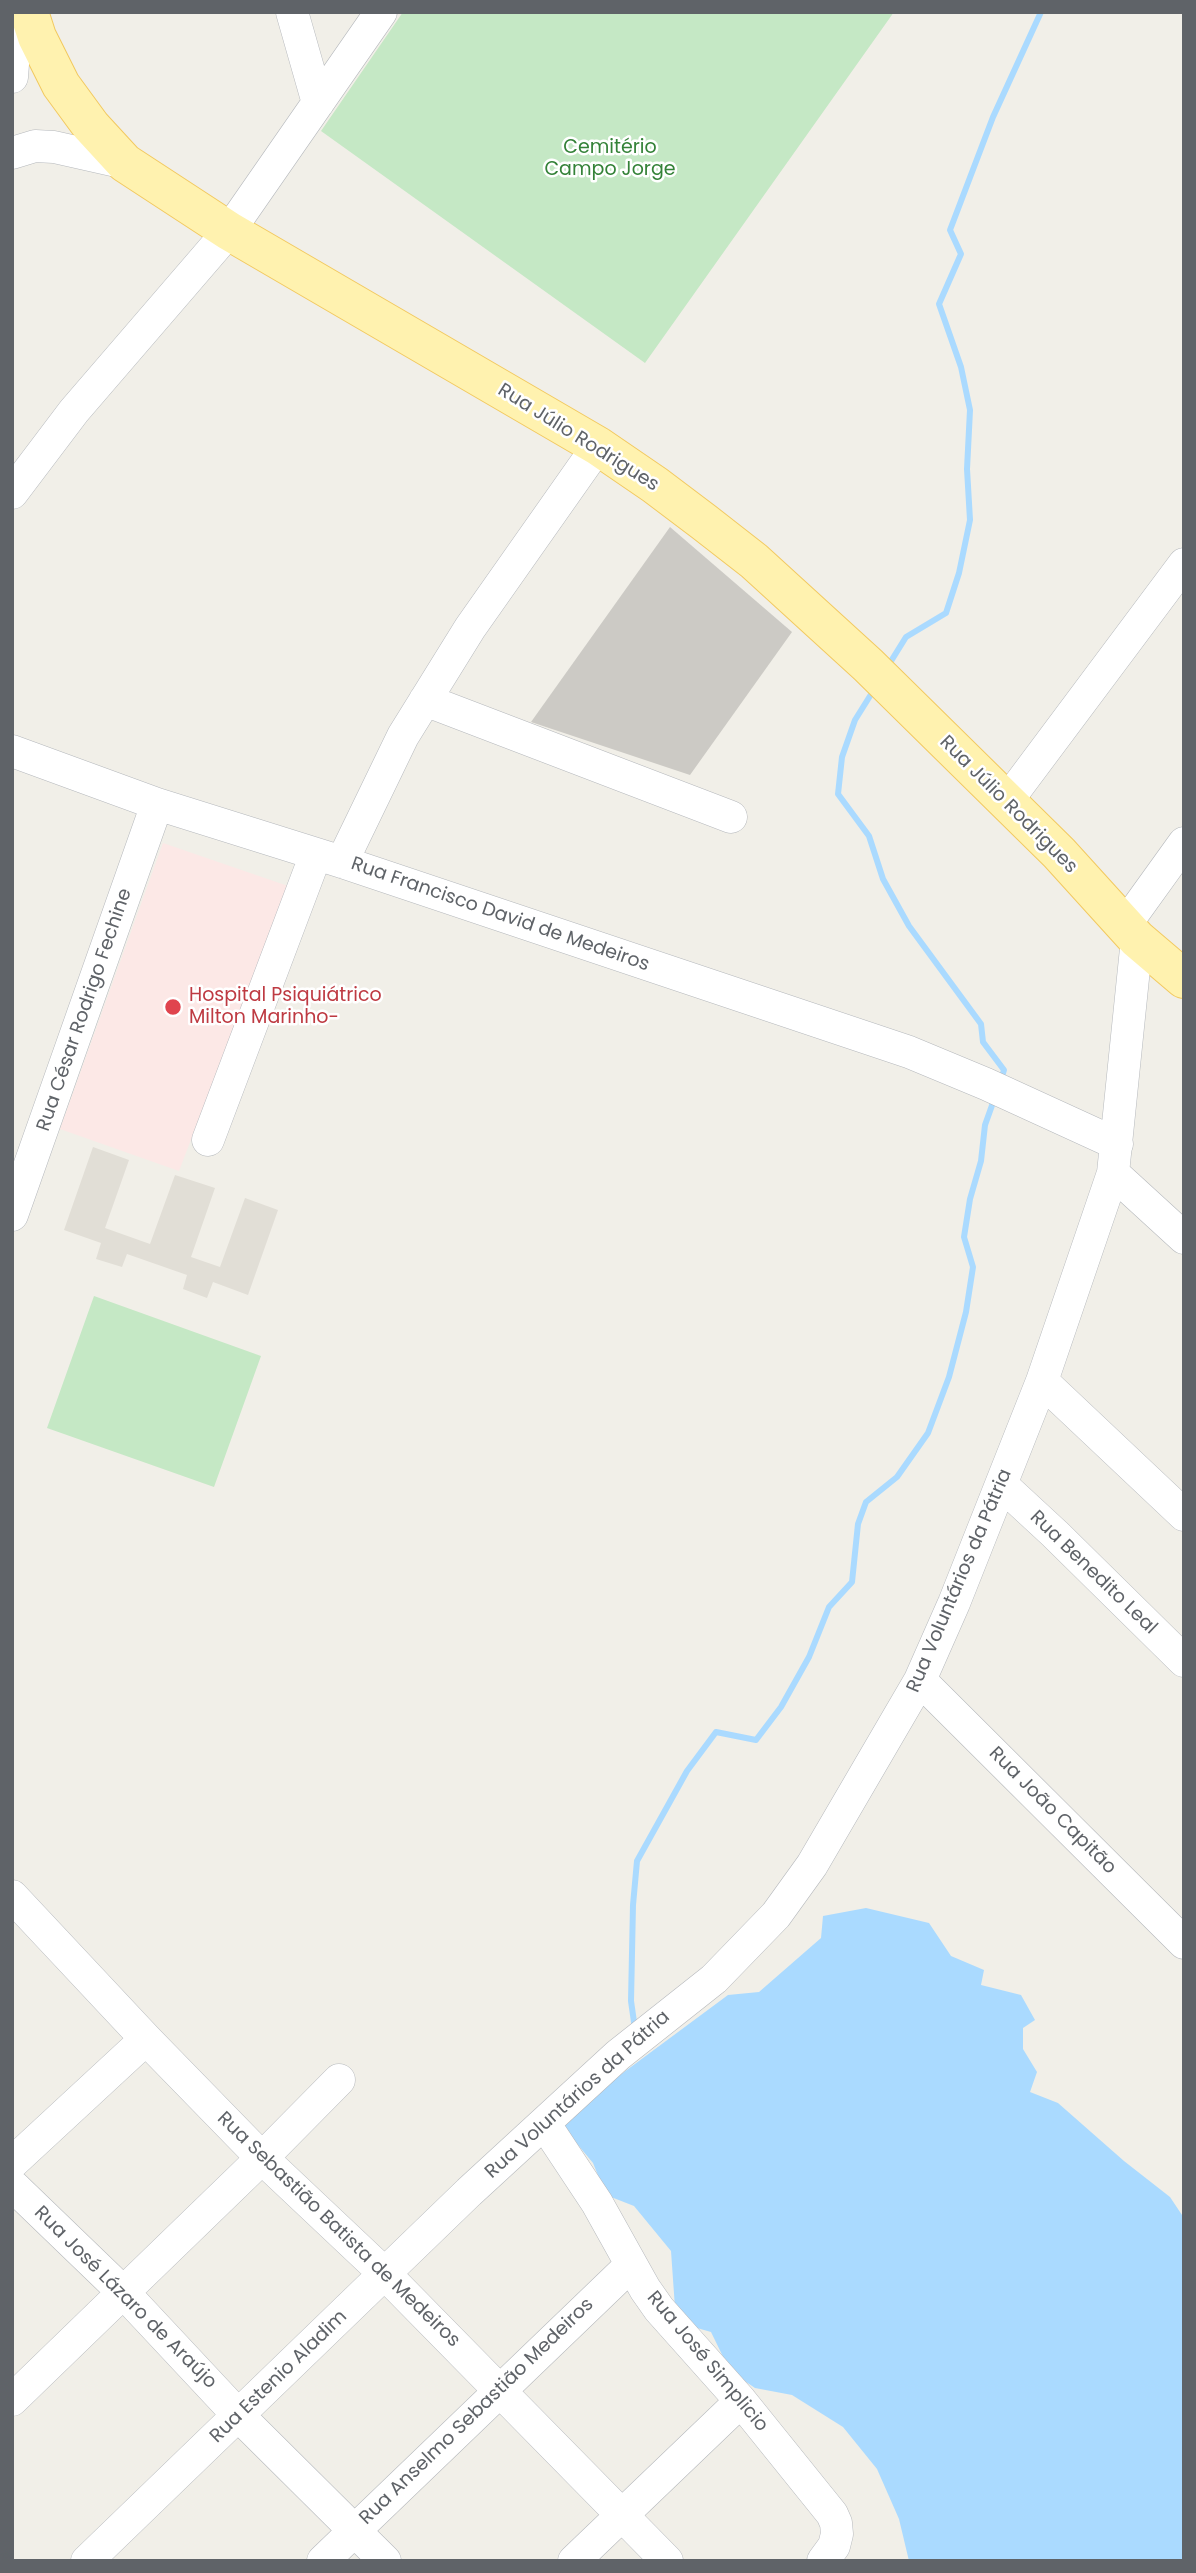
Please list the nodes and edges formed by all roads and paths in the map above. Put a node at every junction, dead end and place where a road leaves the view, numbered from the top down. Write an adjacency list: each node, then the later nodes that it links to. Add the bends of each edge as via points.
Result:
1 (18, 12): 5 (street)
2 (29, 12): 8 (main road, Rua Júlio Rodrigues, via 61,85 90,126)
3 (292, 12): 6 (street)
4 (382, 12): 6 (street)
5 (12, 77)
6 (317, 103): 9 (street)
7 (12, 153): 8 (street, via 35,146 54,147)
8 (125, 163): 9 (main road, Rua Júlio Rodrigues)
9 (229, 231): 10 (main road, Rua Júlio Rodrigues); 11 (street, via 74,411)
10 (598, 446): 13 (street); 15 (main road, Rua Júlio Rodrigues, via 754,561)
11 (12, 493)
12 (1184, 564): 15 (street)
13 (425, 700): 17 (street); 19 (street)
14 (12, 751): 16 (street, Rua Francisco David de Medeiros)
15 (1007, 801): 20 (main road, Rua Júlio Rodrigues)
16 (157, 804): 19 (street, Rua Francisco David de Medeiros); 24 (street, Rua César Rodrigo Fechine)
17 (731, 817)
18 (1184, 843): 20 (street)
19 (329, 858): 22 (street); 23 (street, Rua Francisco David de Medeiros, via 909,1052 1000,1090)
20 (1131, 932): 21 (main road, Rua Júlio Rodrigues); 23 (street, Rua Voluntários da Pátria)
21 (1184, 979)
22 (208, 1140)
23 (1115, 1159): 25 (street, Rua Francisco David de Medeiros); 26 (street, Rua Voluntários da Pátria)
24 (12, 1215)
25 (1184, 1238)
26 (1042, 1381): 27 (street, Rua Voluntários da Pátria); 28 (street)
27 (1002, 1485): 29 (street, Rua Benedito Leal); 30 (street, Rua Voluntários da Pátria)
28 (1184, 1515)
29 (1184, 1661)
30 (920, 1680): 32 (street, Rua João Capitão); 35 (street, Rua Voluntários da Pátria, via 827,1842 776,1915 714,1979 618,2055)
31 (17, 1910): 33 (street, Rua Sebastião Batista de Medeiros)
32 (1184, 1943)
33 (146, 2039): 36 (street, Rua Sebastião Batista de Medeiros); 37 (street)
34 (339, 2080): 36 (street)
35 (544, 2123): 39 (street, Rua Voluntários da Pátria); 40 (street, Rua José Simplicio)
36 (262, 2158): 41 (street, Rua Sebastião Batista de Medeiros); 42 (street)
37 (12, 2163)
38 (12, 2185): 42 (street, Rua José Lázaro de Araújo)
39 (469, 2192): 41 (street, Rua Estenio Aladim)
40 (631, 2265): 43 (street, Rua Anselmo Sebastião Medeiros); 45 (street, Rua José Simplicio, via 659,2309)
41 (385, 2273): 43 (street, Rua Sebastião Batista de Medeiros); 46 (street, Rua Estenio Aladim)
42 (122, 2292): 44 (street); 46 (street, Rua José Lázaro de Araújo)
43 (499, 2389): 47 (street, Rua Sebastião Batista de Medeiros); 48 (street, Rua Anselmo Sebastião Medeiros)
44 (12, 2400)
45 (741, 2401): 47 (street); 54 (street, Rua José Simplicio, via 832,2514 837,2535)
46 (239, 2416): 48 (street, Rua José Lázaro de Araújo); 49 (street, Rua Estenio Aladim)
47 (622, 2517): 52 (street); 53 (street, Rua Sebastião Batista de Medeiros)
48 (354, 2530): 50 (street, Rua Anselmo Sebastião Medeiros); 51 (street, Rua José Lázaro de Araújo)
49 (87, 2561)
50 (323, 2561)
51 (385, 2561)
52 (574, 2561)
53 (667, 2561)
54 (823, 2561)

